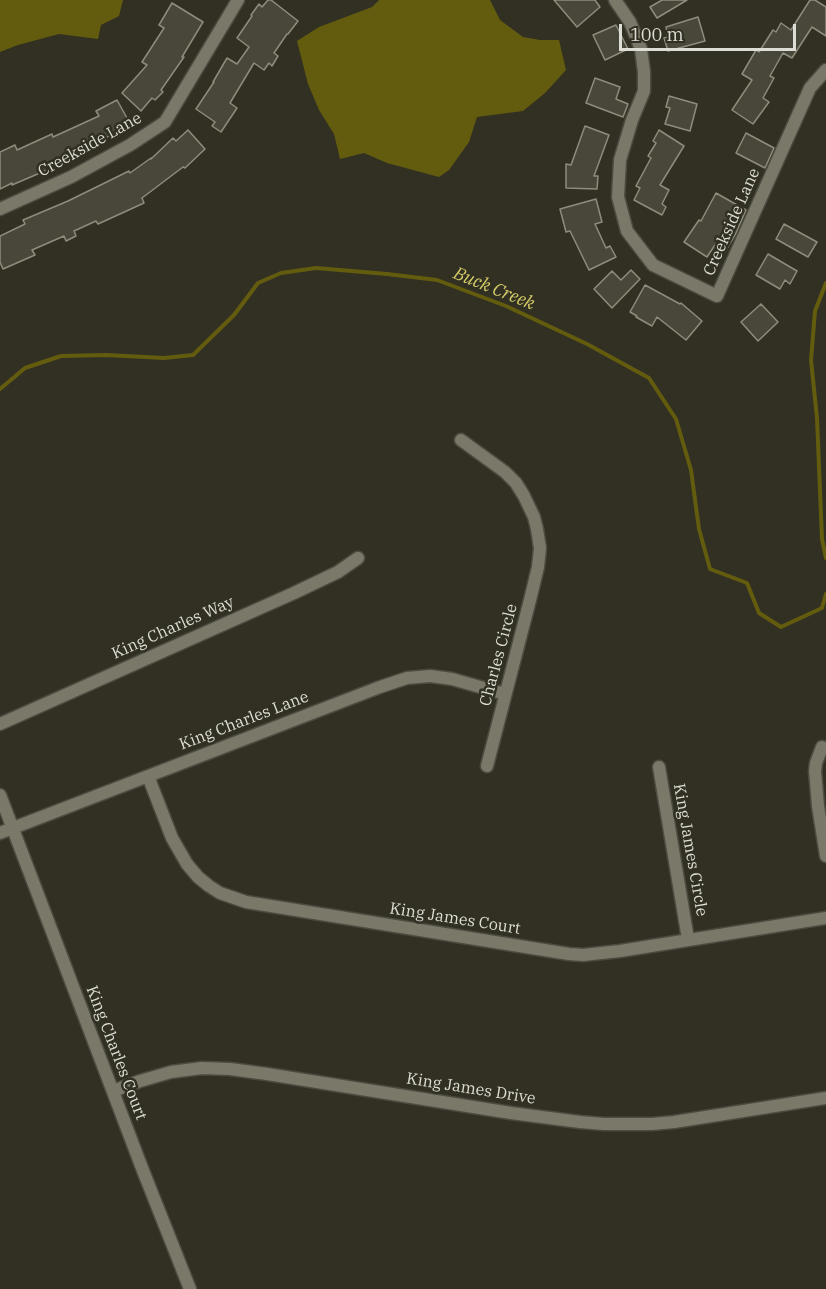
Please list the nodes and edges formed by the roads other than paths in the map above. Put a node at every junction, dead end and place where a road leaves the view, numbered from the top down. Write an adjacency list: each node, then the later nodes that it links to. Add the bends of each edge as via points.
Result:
1 (238, 0): 4 (street, Creekside Lane, via 165,122 71,177)
2 (615, 0): 3 (street, Creekside Lane, via 641,49 644,72 644,91 620,160 618,197 627,231 653,265 717,296 810,88)
3 (826, 70)
4 (0, 209)
5 (461, 440): 7 (street, Charles Circle, via 516,483 537,528 538,567)
6 (358, 558): 8 (street, King Charles Way, via 294,593)
7 (505, 694): 10 (street, Charles Circle); 12 (street, King Charles Lane, via 452,679 407,678)
8 (0, 724)
9 (822, 747): 16 (street, via 815,771)
10 (487, 766)
11 (660, 767): 18 (street, King James Circle)
12 (148, 776): 14 (street, King Charles Lane); 18 (street, King James Court, via 172,838 187,864 209,886 246,902 569,954 597,954)
13 (0, 795): 14 (street, King Charles Court)
14 (13, 828): 15 (street, King Charles Lane); 19 (street, King Charles Court)
15 (0, 833)
16 (826, 856)
17 (826, 918): 18 (street, King James Court)
18 (688, 939)
19 (113, 1091): 20 (street, King James Drive, via 171,1072 230,1069 511,1113 580,1122 643,1124); 21 (street, King Charles Court)
20 (826, 1098)
21 (190, 1289)

